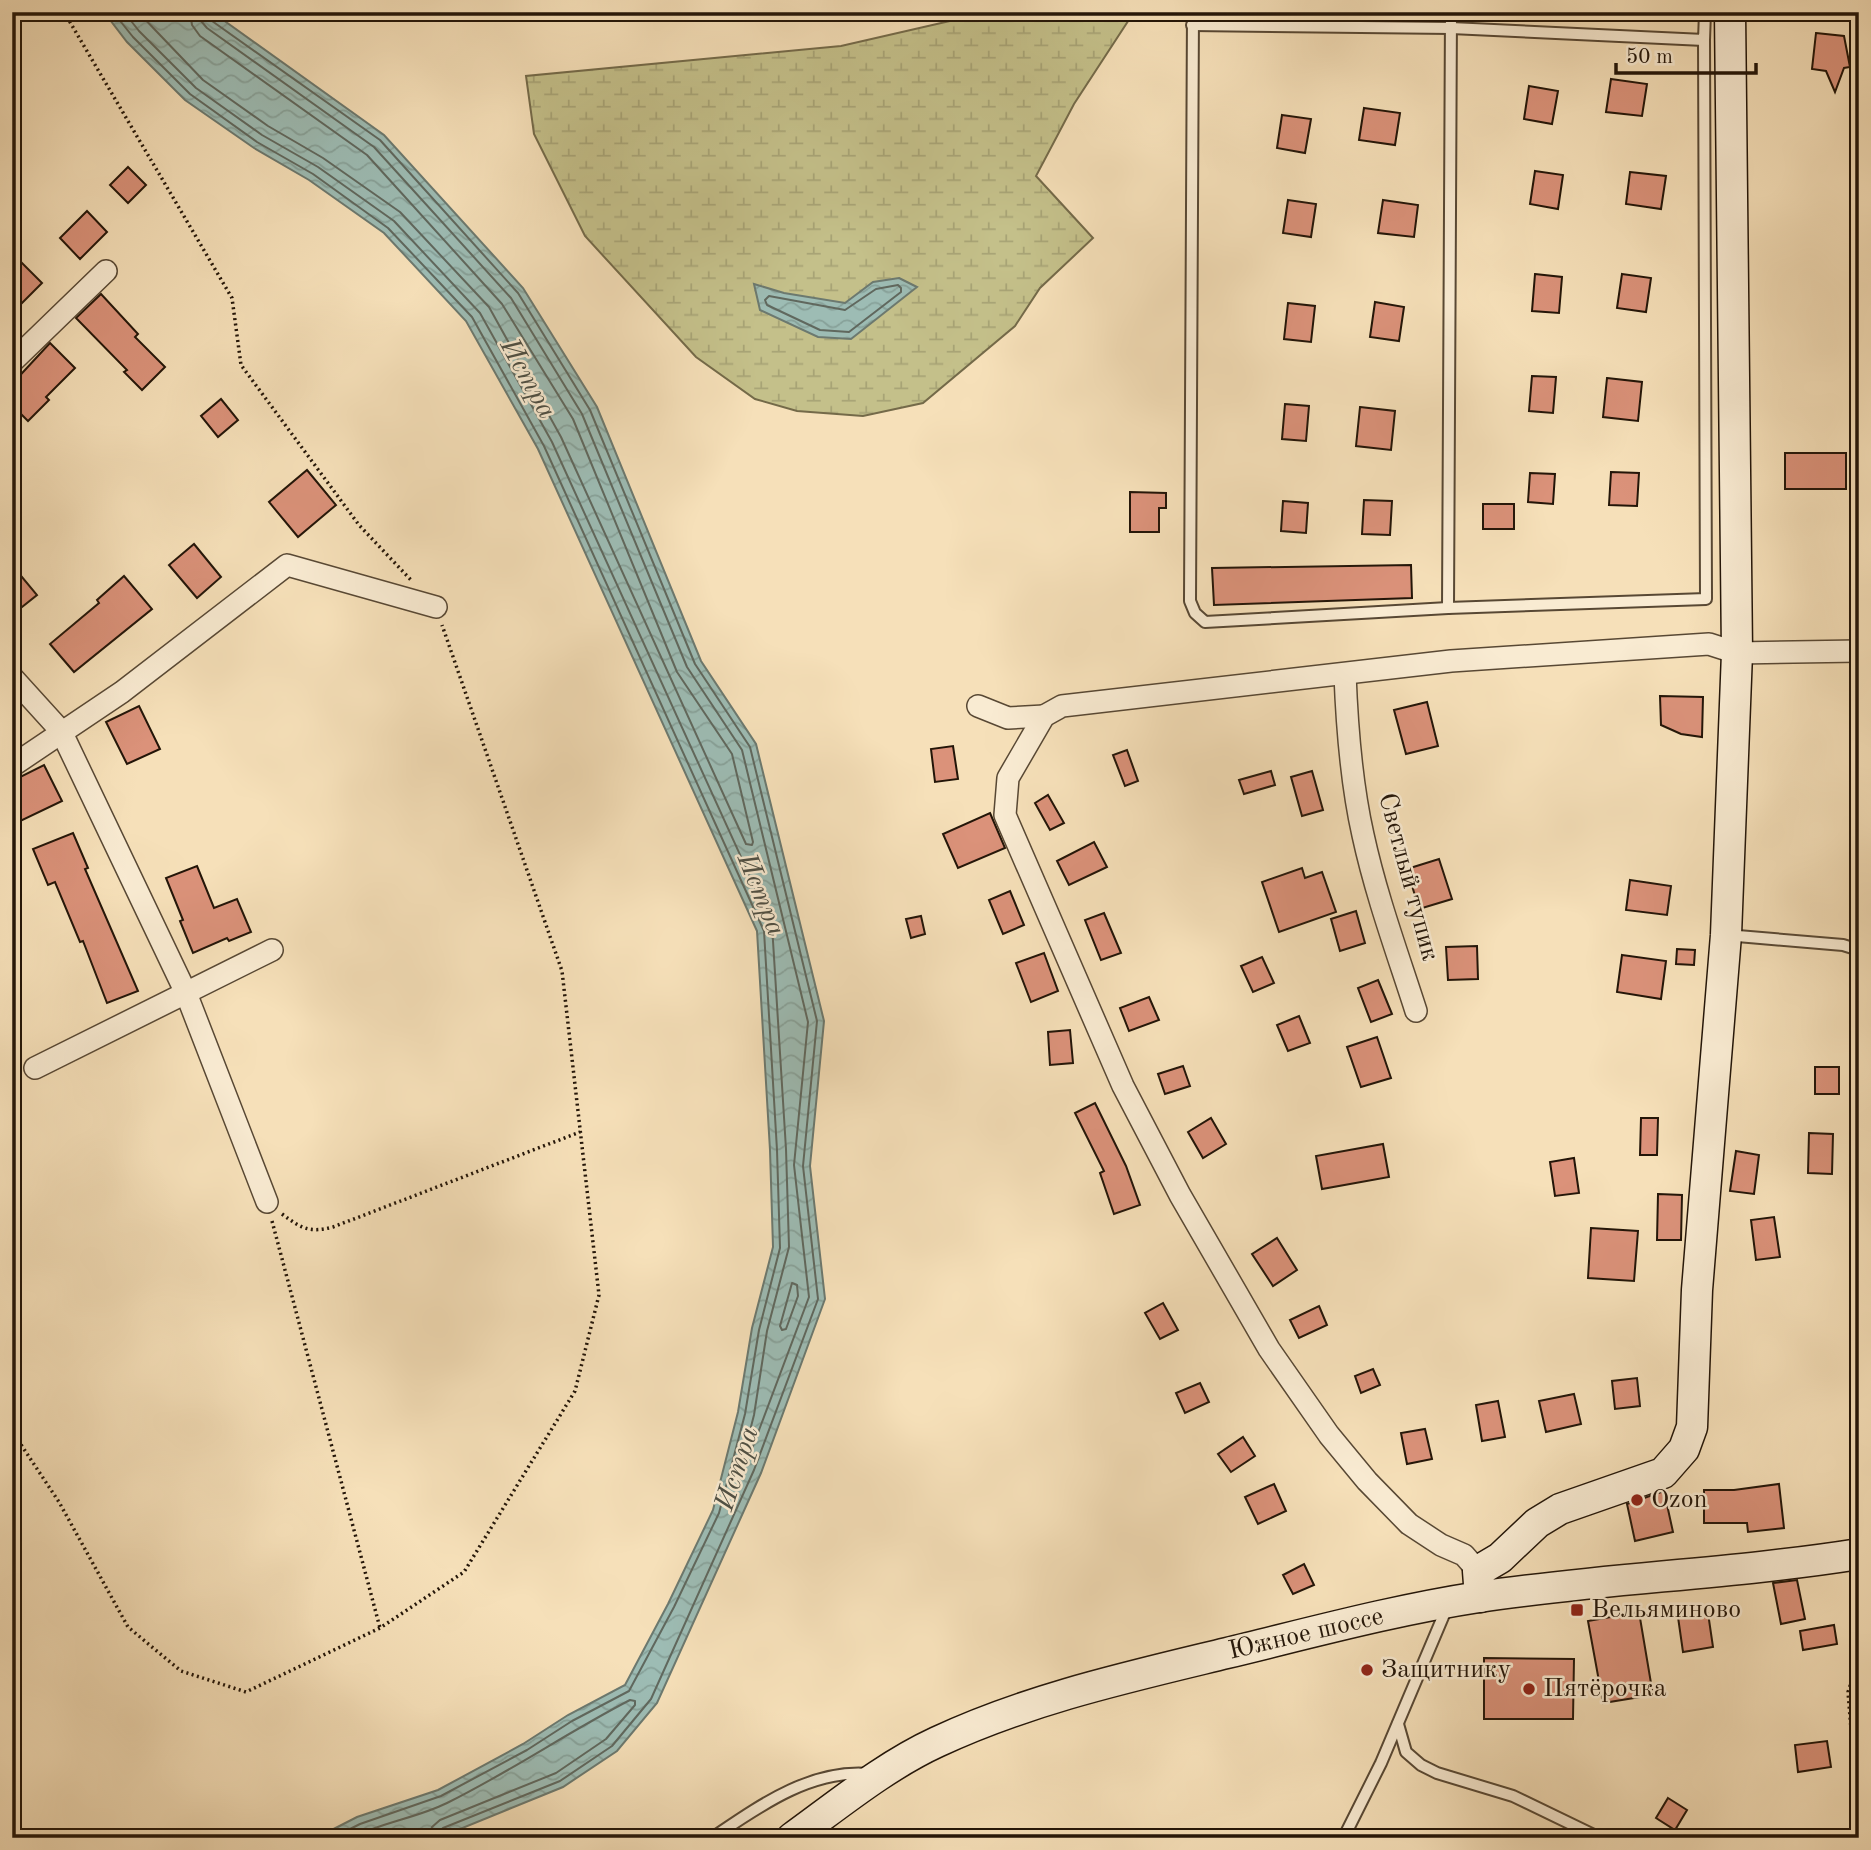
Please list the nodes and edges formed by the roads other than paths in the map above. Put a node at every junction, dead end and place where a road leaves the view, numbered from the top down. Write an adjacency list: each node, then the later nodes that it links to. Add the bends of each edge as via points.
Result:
1 (1193, 12): 5 (lane)
2 (1451, 12): 6 (lane)
3 (1705, 12): 7 (lane)
4 (1730, 12): 13 (street)
5 (1192, 25): 6 (lane); 11 (lane, via 1189,601 1205,622)
6 (1451, 28): 7 (lane); 11 (lane)
7 (1704, 40): 11 (lane, via 1706,599)
8 (106, 271): 9 (street)
9 (12, 362)
10 (436, 607): 18 (street, via 287,565 122,692)
11 (1448, 608)
12 (1859, 651): 13 (street)
13 (1737, 653): 14 (street, via 1709,644 1451,661); 20 (street)
14 (1345, 674): 17 (street, via 1062,706); 24 (street, Светлый тупик, via 1362,832)
15 (12, 677): 18 (street)
16 (978, 706): 17 (street, via 1008,718)
17 (1044, 716): 28 (street, via 1008,778 1005,815 1123,1086 1269,1349 1329,1435 1409,1524 1464,1555)
18 (61, 731): 19 (street); 23 (street)
19 (12, 766)
20 (1726, 935): 22 (lane); 28 (street, via 1697,1290 1692,1427 1684,1449 1663,1474 1560,1509 1537,1523)
21 (272, 950): 23 (street)
22 (1859, 950)
23 (186, 993): 25 (street); 26 (street)
24 (1416, 1010)
25 (35, 1068)
26 (267, 1202)
27 (1859, 1554): 28 (street, Южное шоссе, via 1790,1565)
28 (1479, 1584): 29 (street, Южное шоссе)
29 (1449, 1603): 30 (lane); 33 (street, Южное шоссе, via 1120,1679 1022,1708 935,1743)
30 (1398, 1724): 31 (lane); 32 (lane)
31 (1406, 1752): 32 (lane); 37 (lane, via 1437,1773 1513,1796)
32 (1381, 1763): 34 (lane)
33 (879, 1775): 35 (lane, via 850,1772 801,1785); 36 (street, Южное шоссе)
34 (1346, 1833)
35 (712, 1838)
36 (792, 1838)
37 (1600, 1838)

